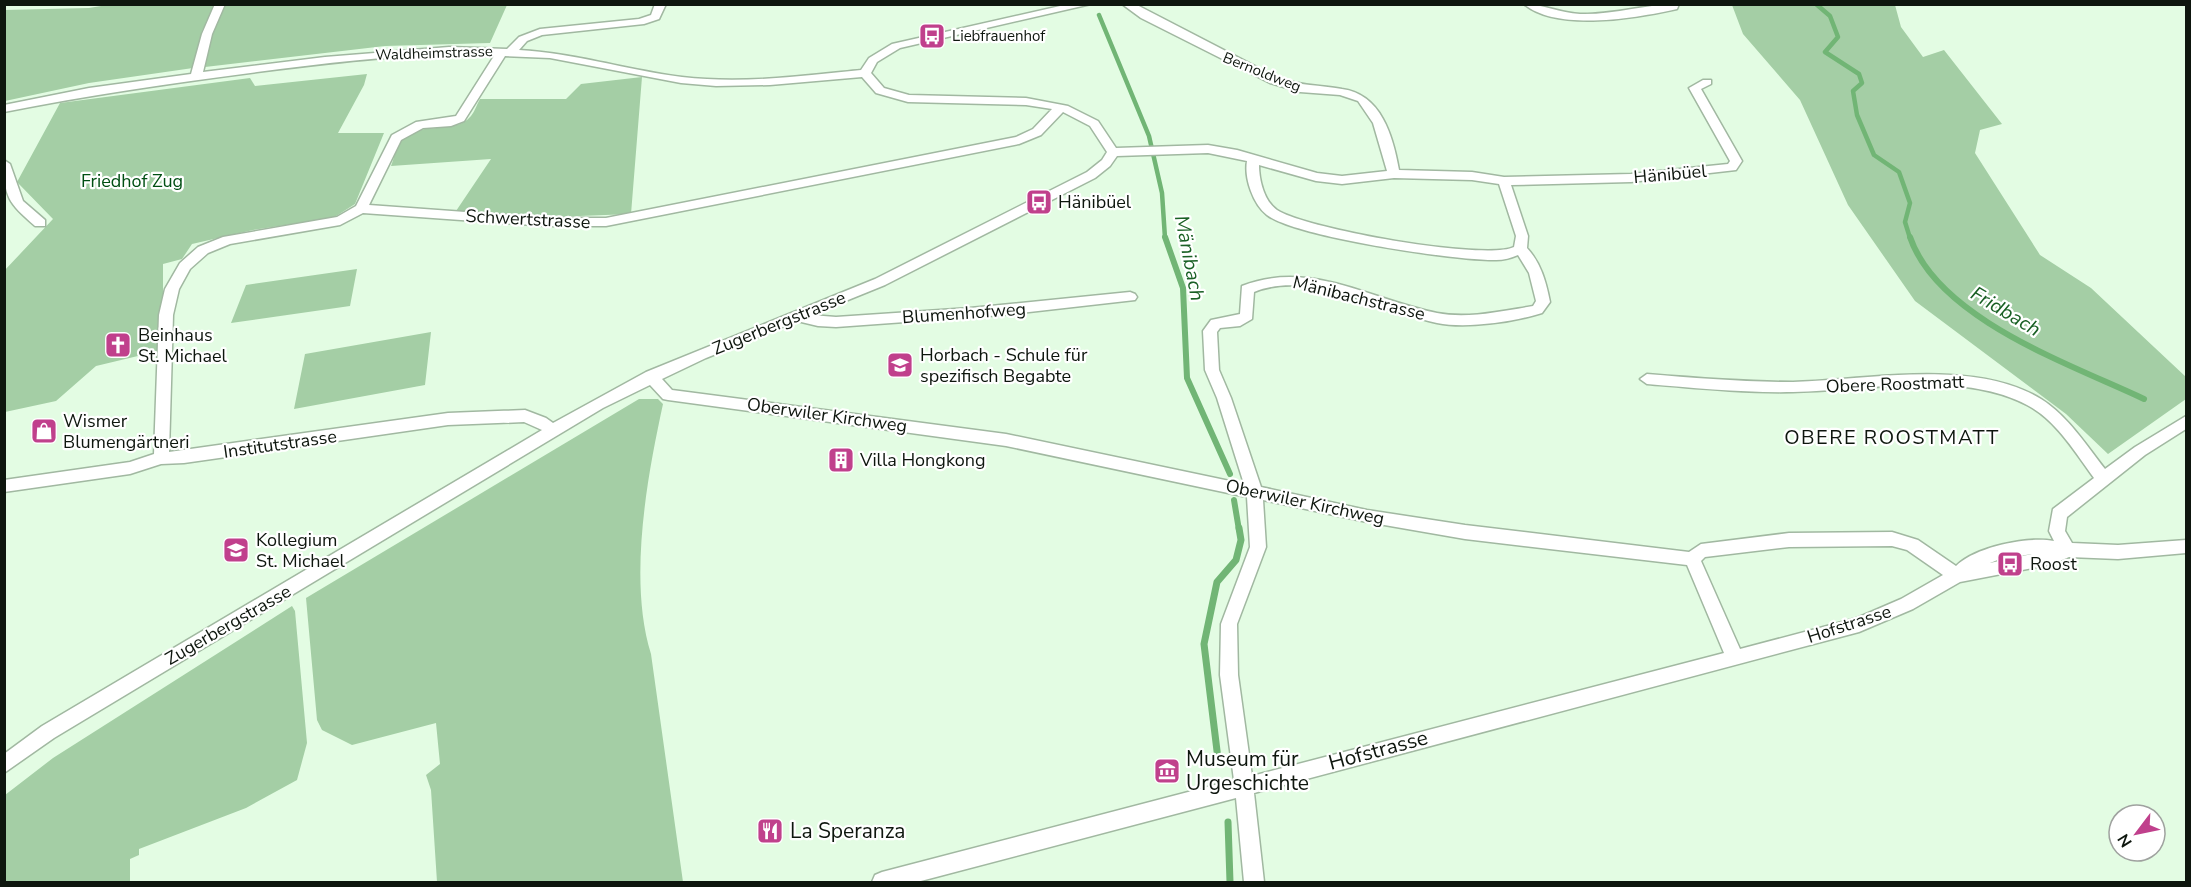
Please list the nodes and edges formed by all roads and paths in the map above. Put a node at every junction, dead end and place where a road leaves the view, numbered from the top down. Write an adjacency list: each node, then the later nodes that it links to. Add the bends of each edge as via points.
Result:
1 (220, 4): 9 (street)
2 (661, 4): 7 (street, via 655,17 640,22 540,32)
3 (1086, 4): 8 (street, via 896,46 873,60)
4 (1127, 4): 16 (street, Bernoldweg, via 1218,54 1276,80 1299,89 1350,94 1364,100 1390,150)
5 (1528, 4): 6 (street, via 1538,11 1565,17 1624,14)
6 (1674, 4)
7 (507, 52): 8 (street, Waldheimstrasse, via 550,55 716,83 760,83); 9 (street, Waldheimstrasse, via 408,52); 18 (street, via 460,118 420,125 396,138)
8 (865, 72): 11 (street, via 875,88 902,97 1018,100)
9 (196, 76): 12 (street, Waldheimstrasse, via 89,91)
10 (1707, 82): 17 (street, Hänibüel, via 1695,88 1736,161 1732,167 1631,178)
11 (1060, 108): 13 (street, via 1094,122 1103,130); 18 (street, Schwertstrasse, via 1037,132 1019,140 606,222 547,222)
12 (4, 109)
13 (1113, 152): 14 (street, Hänibüel, via 1208,149); 22 (street, Zugerbergstrasse, via 1106,163 1080,180 880,282)
14 (1254, 159): 16 (street, Hänibüel, via 1316,177 1342,180); 20 (street, via 1251,166 1262,201 1274,214 1306,225 1412,247 1497,256)
15 (4, 164): 19 (street, via 17,203)
16 (1394, 174): 17 (street, Hänibüel)
17 (1504, 181): 20 (street, via 1522,236)
18 (361, 209): 27 (street, via 340,221 228,240 203,250 185,266 172,289 166,315)
19 (40, 223)
20 (1520, 249): 30 (street, Mänibachstrasse, via 1529,257 1539,286 1543,302 1537,310 1438,319 1292,279 1273,279 1247,289 1247,316 1240,321 1215,323 1210,331 1212,370)
21 (1130, 297): 22 (street, Blumenhofweg, via 1013,311 817,324)
22 (798, 316): 23 (street, Zugerbergstrasse)
23 (651, 376): 26 (street, Zugerbergstrasse); 30 (street, Oberwiler Kirchweg, via 668,395 1006,440)
24 (1647, 379): 28 (street, Obere Roostmatt, via 1793,387 1974,381 2007,389 2034,402 2056,420)
25 (2187, 422): 28 (street)
26 (553, 431): 27 (street, Institutstrasse, via 525,416 447,419); 36 (street, Zugerbergstrasse, via 48,732)
27 (161, 458): 29 (street, Institutstrasse, via 130,468)
28 (2104, 479): 32 (street, via 2059,514 2057,531)
29 (4, 486)
30 (1254, 490): 33 (street, Oberwiler Kirchweg, via 1367,516 1465,532); 37 (street, Mänibachstrasse, via 1258,547 1229,624 1229,675)
31 (2187, 547): 32 (street, Hofstrasse, via 2118,552)
32 (2067, 550): 34 (street, Hofstrasse, via 2053,557)
33 (1692, 559): 34 (street, Oberwiler Kirchweg, via 1701,551 1790,540 1892,539 1911,545); 35 (street)
34 (1957, 576): 35 (street, Hofstrasse, via 1859,625)
35 (1735, 658): 37 (street, Hofstrasse)
36 (4, 765)
37 (1244, 785): 38 (street, Hofstrasse); 39 (street, Mänibachstrasse)
38 (882, 882)
39 (1254, 882)

